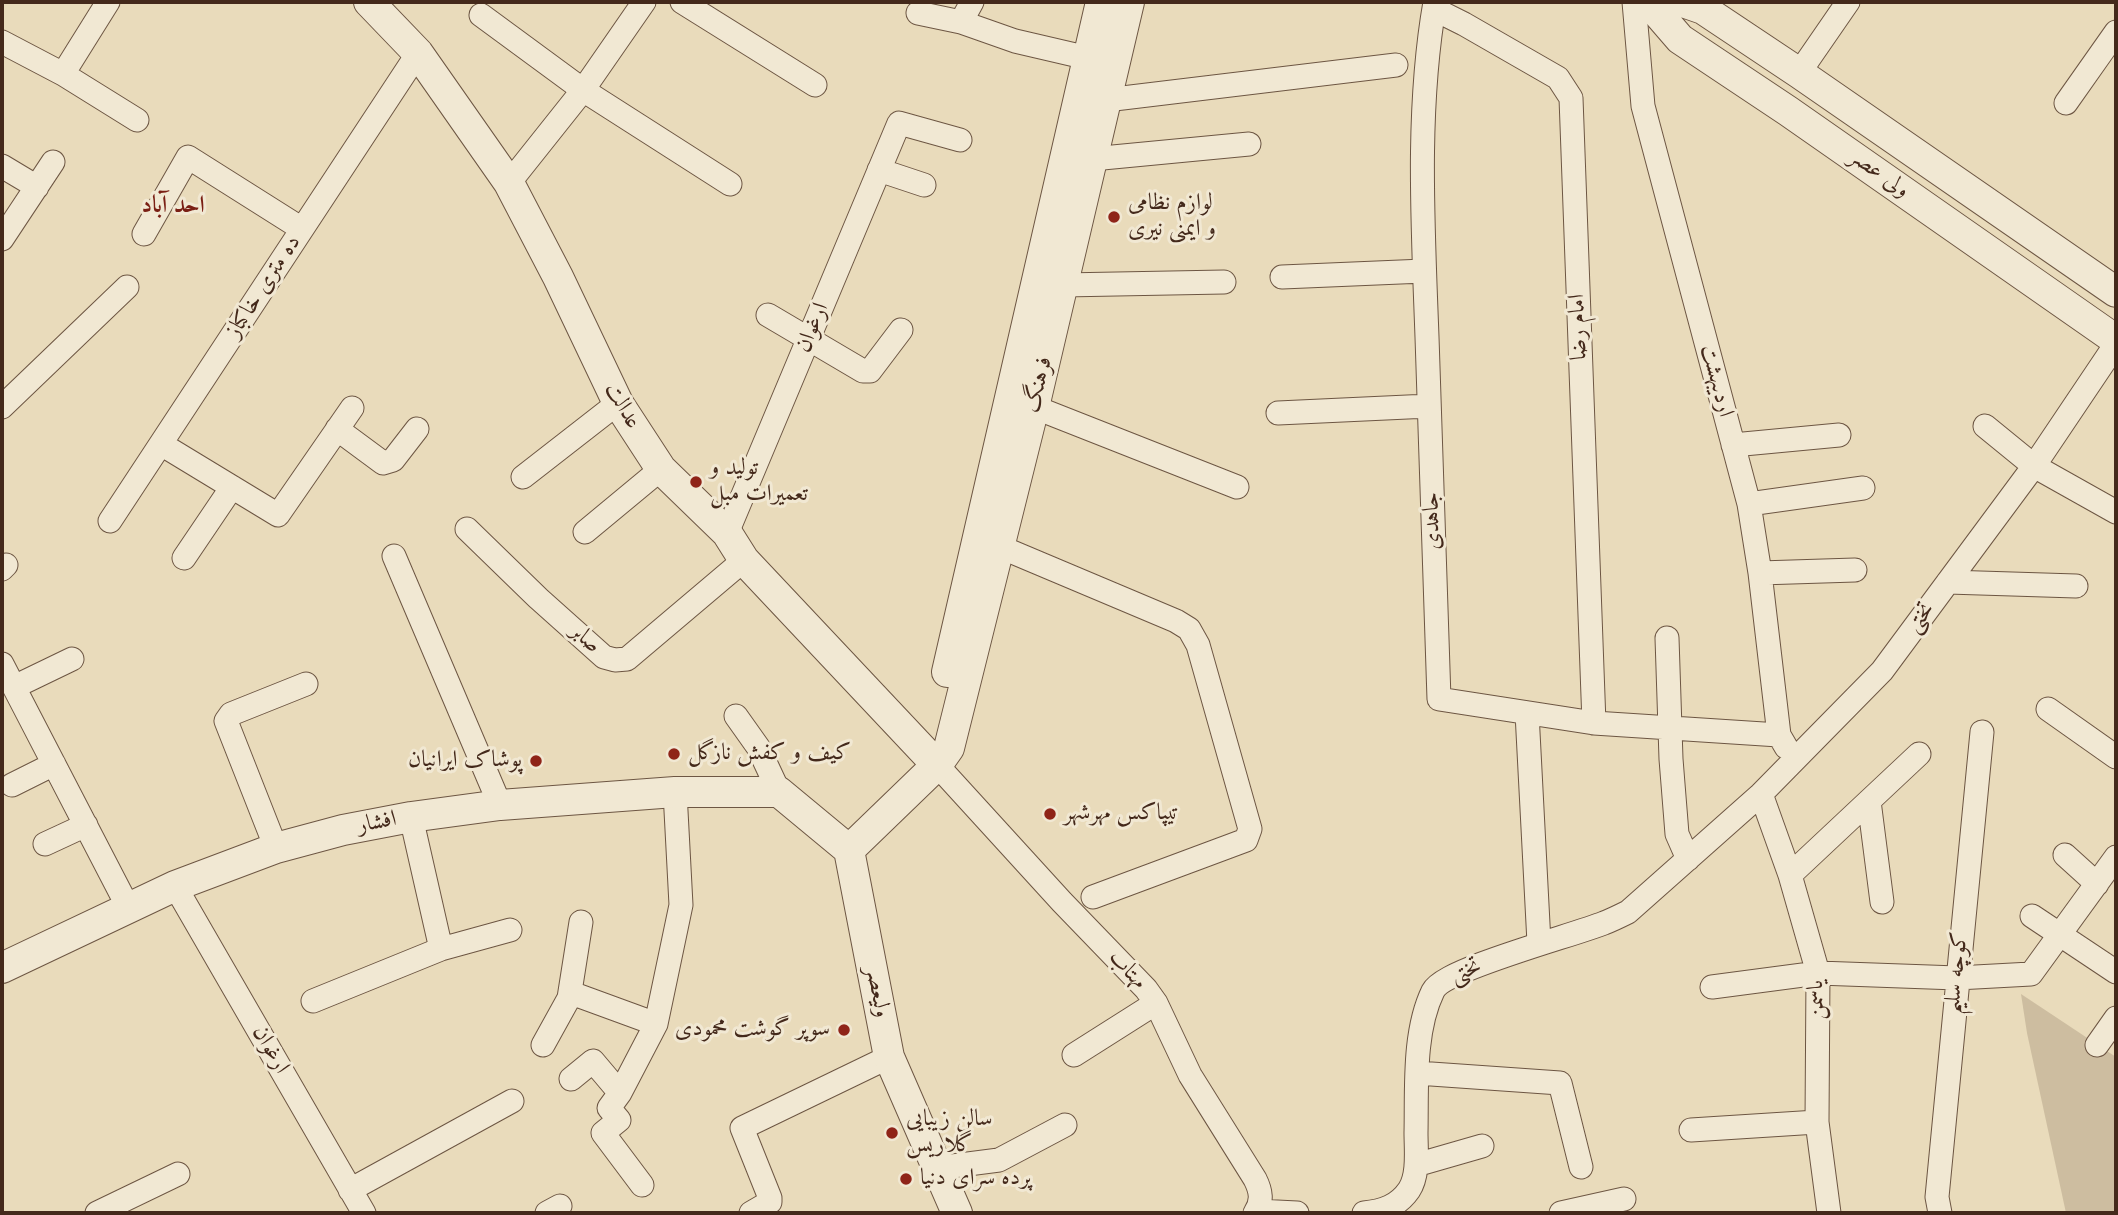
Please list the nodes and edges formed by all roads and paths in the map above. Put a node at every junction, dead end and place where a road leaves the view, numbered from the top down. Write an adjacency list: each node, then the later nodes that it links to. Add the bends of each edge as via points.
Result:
1 (108, 2): 21 (street)
2 (369, 2): 17 (street, عدالت)
3 (644, 2): 23 (street)
4 (682, 2): 22 (street)
5 (1101, 2): 18 (street, فرهنگ)
6 (1129, 2): 24 (street, فرهنگ)
7 (1634, 2): 61 (street, اردیبهشت, via 1643,106)
8 (1648, 2): 49 (street, ولی عصر, via 1680,39)
9 (1683, 2): 20 (street, ولی عصر, via 1703,9)
10 (1848, 2): 20 (street)
11 (1434, 5): 40 (street, جاهدی, via 1423,96); 90 (street, امام رضا, via 1558,78 1571,98)
12 (967, 12): 13 (street); 18 (street, via 1015,41)
13 (919, 13)
14 (481, 15): 23 (street)
15 (2116, 32): 25 (street)
16 (2, 42): 21 (street)
17 (418, 53): 33 (street, عدالت); 37 (street, ده متری خاکباز)
18 (1088, 58): 98 (street, فرهنگ, via 931,738)
19 (1396, 65): 24 (street)
20 (1800, 73): 45 (street, ولی عصر)
21 (63, 74): 26 (street)
22 (815, 85)
23 (583, 90): 33 (street); 34 (street)
24 (1106, 100): 29 (street, فرهنگ)
25 (2066, 103)
26 (137, 120)
27 (960, 140): 32 (street, ارغوان, via 899,123)
28 (1249, 144): 29 (street)
29 (1092, 159): 43 (street, فرهنگ)
30 (53, 162): 36 (street)
31 (2, 166): 36 (street)
32 (879, 170): 35 (street); 48 (street, ارغوان)
33 (509, 183): 50 (street, عدالت)
34 (730, 184)
35 (924, 185)
36 (37, 187): 39 (street)
37 (302, 229): 38 (street, via 188,157); 60 (street, ده متری خاکباز)
38 (144, 234)
39 (2, 239)
40 (1424, 271): 41 (street); 51 (street, جاهدی)
41 (1282, 277)
42 (1224, 282): 43 (street)
43 (1063, 285): 53 (street, فرهنگ)
44 (127, 287): 52 (street)
45 (2116, 292)
46 (768, 315): 48 (street)
47 (901, 330): 48 (street, via 870,370 856,368)
48 (809, 338): 73 (street, ارغوان)
49 (2116, 342): 62 (street, تختی)
50 (618, 403): 63 (street, عدالت); 64 (street)
51 (1429, 406): 55 (street); 88 (street, جاهدی, via 1439,699)
52 (2, 407)
53 (1034, 407): 66 (street); 74 (street, فرهنگ)
54 (352, 408): 57 (street)
55 (1278, 413)
56 (1985, 426): 62 (street)
57 (337, 429): 58 (street, via 383,463 393,460); 65 (street, via 278,515)
58 (417, 429)
59 (1839, 435): 61 (street)
60 (161, 444): 65 (street); 70 (street, ده متری خاکباز)
61 (1733, 445): 68 (street, اردیبهشت)
62 (2034, 466): 69 (street); 80 (street, تختی)
63 (661, 469): 72 (street); 73 (street, عدالت)
64 (523, 477)
65 (232, 487): 76 (street)
66 (1237, 487)
67 (1863, 488): 68 (street)
68 (1749, 504): 79 (street, اردیبهشت)
69 (2116, 512)
70 (110, 521)
71 (467, 528): 77 (street, صابر, via 604,657 614,660 627,659)
72 (585, 533)
73 (727, 533): 77 (street, عدالت)
74 (998, 546): 98 (street, فرهنگ, via 949,748); 116 (street, via 1189,629 1198,645 1250,829 1246,840)
75 (394, 556): 104 (street)
76 (184, 558)
77 (744, 560): 98 (street, عدالت)
78 (1855, 570): 79 (street)
79 (1760, 573): 93 (street, اردیبهشت)
80 (1948, 582): 81 (street); 96 (street, تختی, via 1882,671)
81 (2076, 586)
82 (1667, 638): 91 (street)
83 (72, 659): 86 (street)
84 (2, 664): 86 (street)
85 (306, 684): 108 (street, via 231,714 226,721)
86 (14, 687): 97 (street)
87 (2048, 709): 95 (street)
88 (1527, 713): 90 (street, جاهدی); 123 (street)
89 (736, 716): 101 (street, via 758,747)
90 (1594, 723): 91 (street, جاهدی)
91 (1669, 727): 93 (street, جاهدی); 112 (street, via 1677,834)
92 (1982, 732): 128 (street, کوچه سلیم)
93 (1780, 735): 96 (street, اردیبهشت)
94 (1919, 754): 103 (street)
95 (2116, 757)
96 (1792, 761): 102 (street, تختی)
97 (54, 764): 99 (street); 106 (street)
98 (937, 765): 109 (street, فرهنگ); 132 (street, مهتاب)
99 (12, 785)
100 (675, 792): 101 (street, افشار); 104 (street, افشار); 134 (street, via 681,905)
101 (779, 792): 109 (street)
102 (1761, 794): 112 (street, تختی); 113 (street, یاسمن)
103 (1869, 801): 113 (street); 117 (street)
104 (500, 805): 105 (street, افشار)
105 (411, 817): 108 (street, افشار); 124 (street)
106 (86, 825): 107 (street); 118 (street)
107 (45, 844)
108 (276, 848): 115 (street, افشار)
109 (849, 850): 138 (street, ولیعصر)
110 (2065, 855): 114 (street)
111 (2116, 857): 114 (street)
112 (1688, 859): 123 (street, تختی, via 1628,912)
113 (1790, 875): 127 (street, یاسمن)
114 (2097, 884): 122 (street)
115 (175, 886): 118 (street, افشار); 152 (street, ارغوان)
116 (1093, 897)
117 (1882, 902)
118 (129, 909): 125 (street, افشار)
119 (2032, 916): 122 (street)
120 (581, 922): 130 (street)
121 (510, 930): 124 (street)
122 (2061, 935): 126 (street); 128 (street, via 2031,974)
123 (1539, 943): 139 (street, تختی, via 1452,976 1434,988 1424,1016)
124 (441, 949): 131 (street)
125 (2, 968)
126 (2116, 972)
127 (1818, 973): 128 (street); 129 (street); 143 (street, یاسمن)
128 (1956, 978): 164 (street, کوچه سلیم, via 1937,1197)
129 (1713, 987)
130 (569, 998): 134 (street, via 574,994); 135 (street)
131 (313, 1001)
132 (1156, 1003): 137 (street); 155 (street, مهتاب, via 1190,1075 1261,1190)
133 (2116, 1018): 136 (street)
134 (656, 1024): 141 (street)
135 (543, 1045)
136 (2097, 1045)
137 (1074, 1055)
138 (889, 1057): 149 (street, ولیعصر); 158 (street, via 742,1128 770,1198 767,1205)
139 (1417, 1073): 147 (street, تختی); 148 (street, via 1560,1083)
140 (571, 1079): 141 (street, via 593,1061)
141 (620, 1093): 151 (street, via 609,1108 619,1120 603,1133)
142 (512, 1101): 152 (street)
143 (1816, 1122): 145 (street); 163 (street, یاسمن)
144 (1065, 1125): 149 (street, via 999,1160)
145 (1691, 1130)
146 (1482, 1146): 147 (street)
147 (1416, 1166): 154 (street, تختی)
148 (1581, 1167)
149 (937, 1168): 159 (street, ولیعصر)
150 (178, 1174): 156 (street)
151 (642, 1185)
152 (350, 1190): 157 (street, ارغوان)
153 (1625, 1199): 162 (street)
154 (1405, 1208): 161 (street, تختی)
155 (1256, 1212): 160 (street)
156 (97, 1213)
157 (364, 1213)
158 (751, 1213)
159 (957, 1213)
160 (1297, 1213)
161 (1364, 1213)
162 (1561, 1213)
163 (1829, 1213)
164 (1940, 1213)

